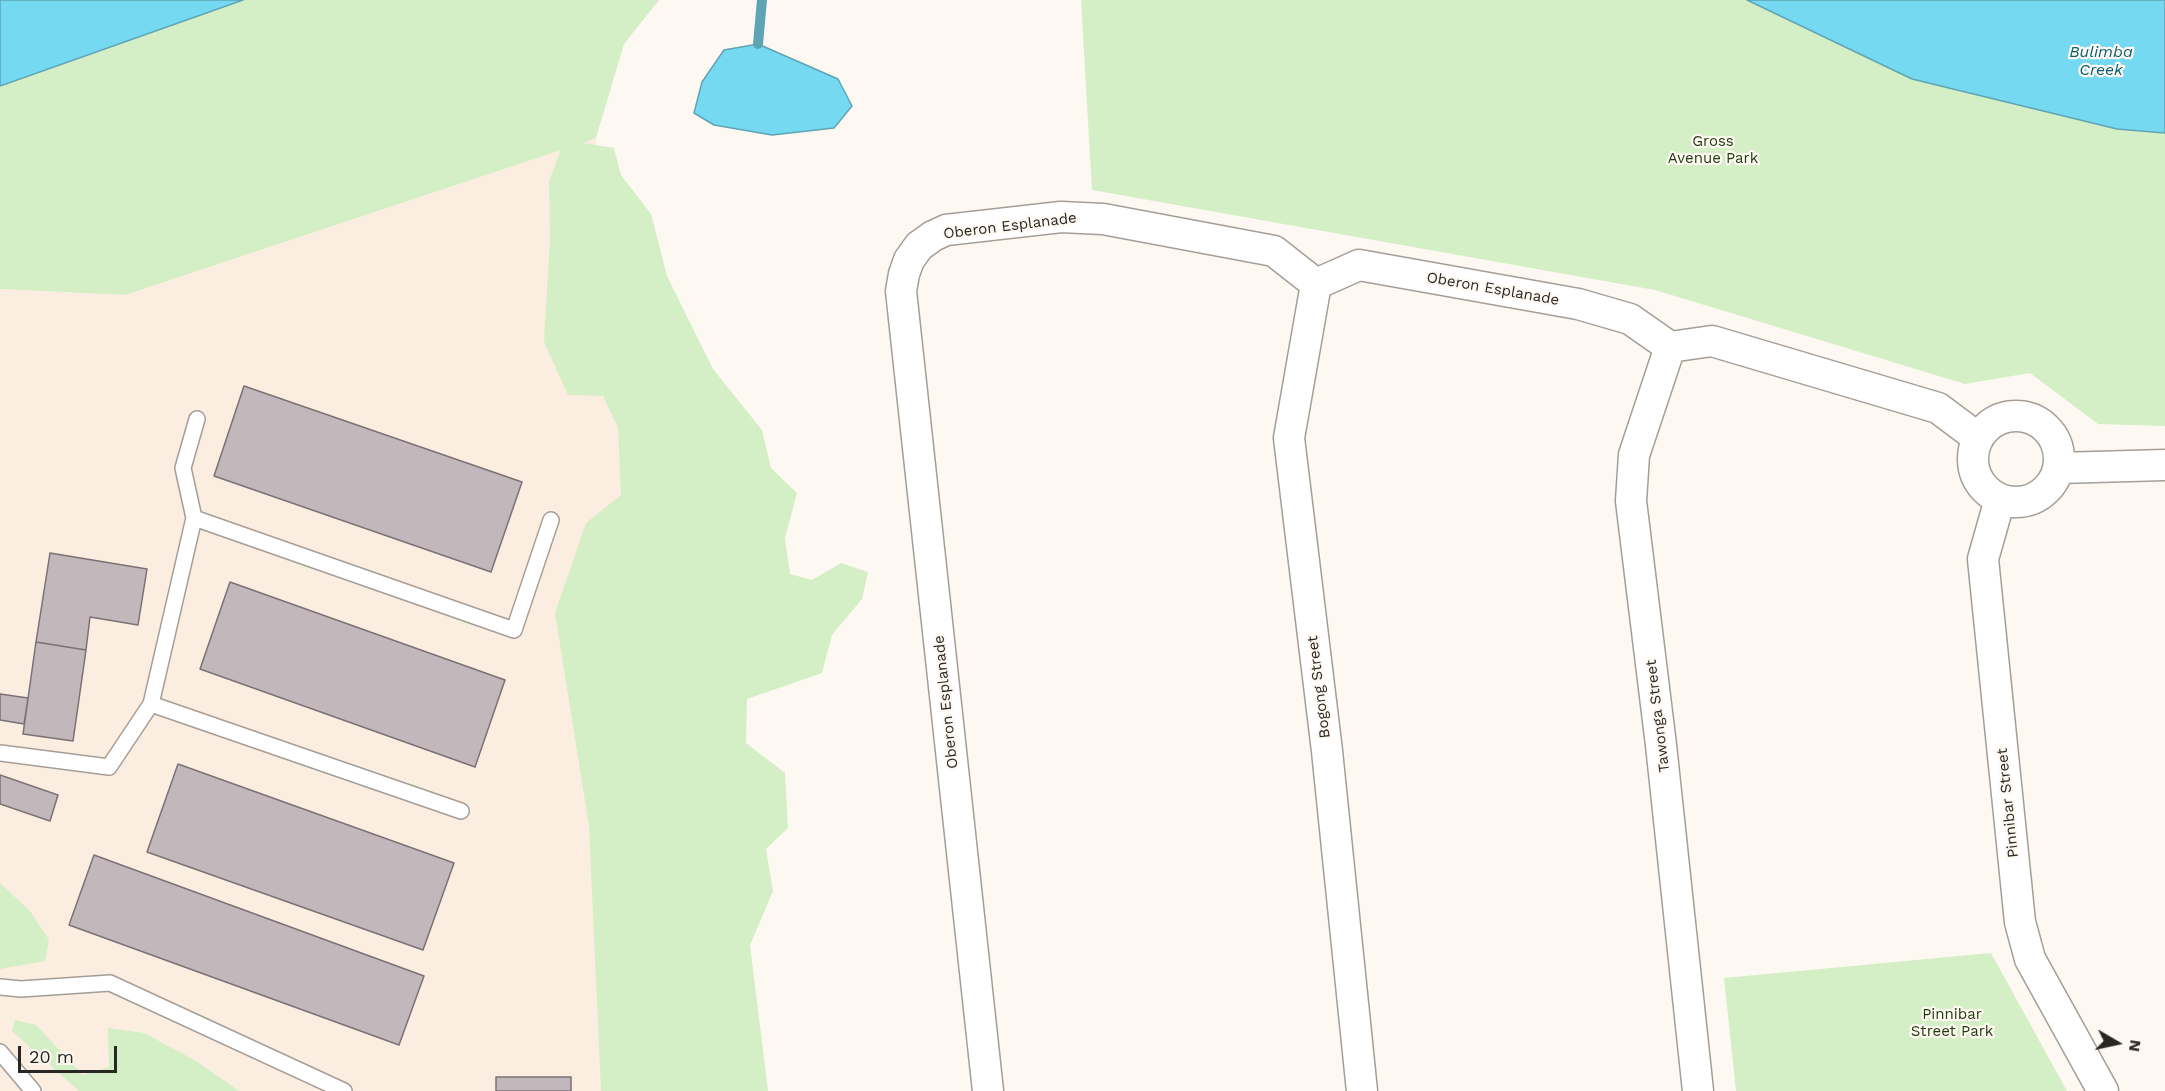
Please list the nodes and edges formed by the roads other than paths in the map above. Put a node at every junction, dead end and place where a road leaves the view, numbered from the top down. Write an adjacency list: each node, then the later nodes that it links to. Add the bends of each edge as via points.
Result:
1 (1316, 284): 2 (street, Oberon Esplanade, via 1359,266 1578,304 1630,319); 17 (street, Oberon Esplanade, via 1274,250 1080,217 946,230 919,246 909,260 901,291); 18 (street, Bogong Street, via 1289,438)
2 (1670, 347): 4 (street, via 1712,341 1938,408); 19 (street, Tawonga Street, via 1634,455 1631,501 1663,756)
3 (197, 419): 8 (lane, via 183,468)
4 (1978, 438): 6 (street, via 1998,420 2025,416 2043,425 2055,441); 7 (street, via 1974,466 1979,480)
5 (2165, 465): 6 (street)
6 (2058, 468): 7 (street, via 2054,480 2036,497 2012,502)
7 (2000, 499): 20 (street, Pinnibar Street, via 1983,559 2020,922 2030,958)
8 (194, 518): 9 (lane, via 514,630); 10 (lane)
9 (551, 520)
10 (151, 704): 11 (lane, via 109,767); 12 (lane)
11 (0, 753)
12 (461, 811)
13 (0, 987): 16 (lane, via 21,990 110,983)
14 (0, 1052): 15 (lane)
15 (33, 1091)
16 (344, 1091)
17 (988, 1091)
18 (1362, 1091)
19 (1698, 1091)
20 (2103, 1091)

